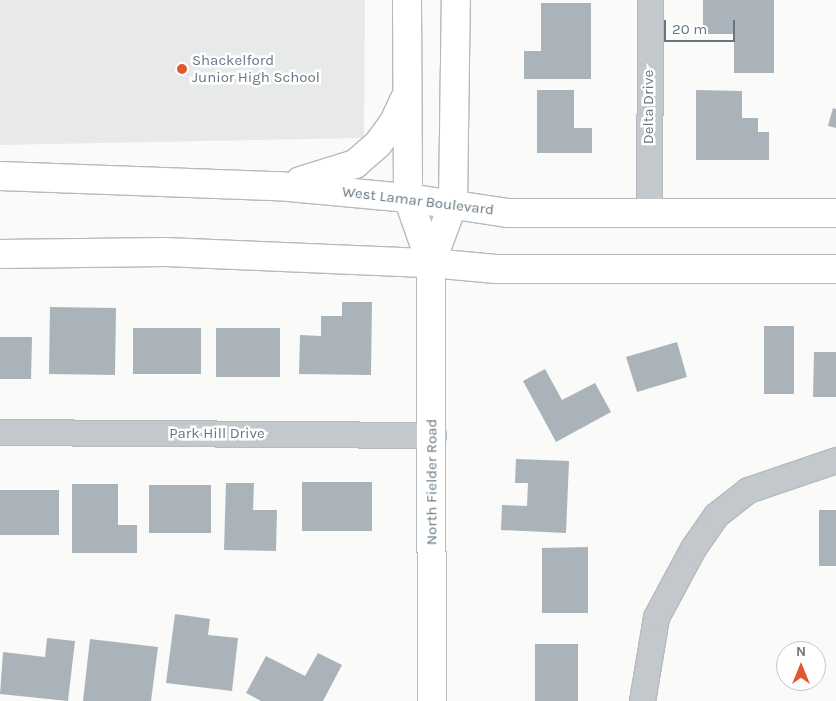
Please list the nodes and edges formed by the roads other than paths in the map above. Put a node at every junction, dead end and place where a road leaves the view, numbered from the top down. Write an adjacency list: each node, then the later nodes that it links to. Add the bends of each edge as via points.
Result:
1 (407, 0): 4 (main road, North Fielder Road)
2 (456, 0): 8 (main road, North Fielder Road)
3 (650, 0): 10 (street, Delta Drive)
4 (407, 92): 6 (main road, via 394,122 378,144 355,164 330,174); 7 (main road, North Fielder Road)
5 (0, 176): 6 (main road, West Lamar Boulevard)
6 (278, 186): 7 (main road, West Lamar Boulevard)
7 (408, 198): 8 (main road, West Lamar Boulevard); 12 (main road, North Fielder Road)
8 (452, 204): 10 (main road, West Lamar Boulevard, via 507,213); 12 (main road, North Fielder Road)
9 (836, 213): 10 (main road, West Lamar Boulevard)
10 (649, 214)
11 (0, 254): 12 (main road, via 165,252)
12 (431, 263): 13 (main road, via 496,269); 15 (main road, North Fielder Road)
13 (836, 270)
14 (0, 432): 15 (street, Park Hill Drive)
15 (433, 435): 17 (main road, North Fielder Road)
16 (836, 460): 18 (street, via 748,490 716,515 693,548 656,617)
17 (432, 701)
18 (642, 701)

